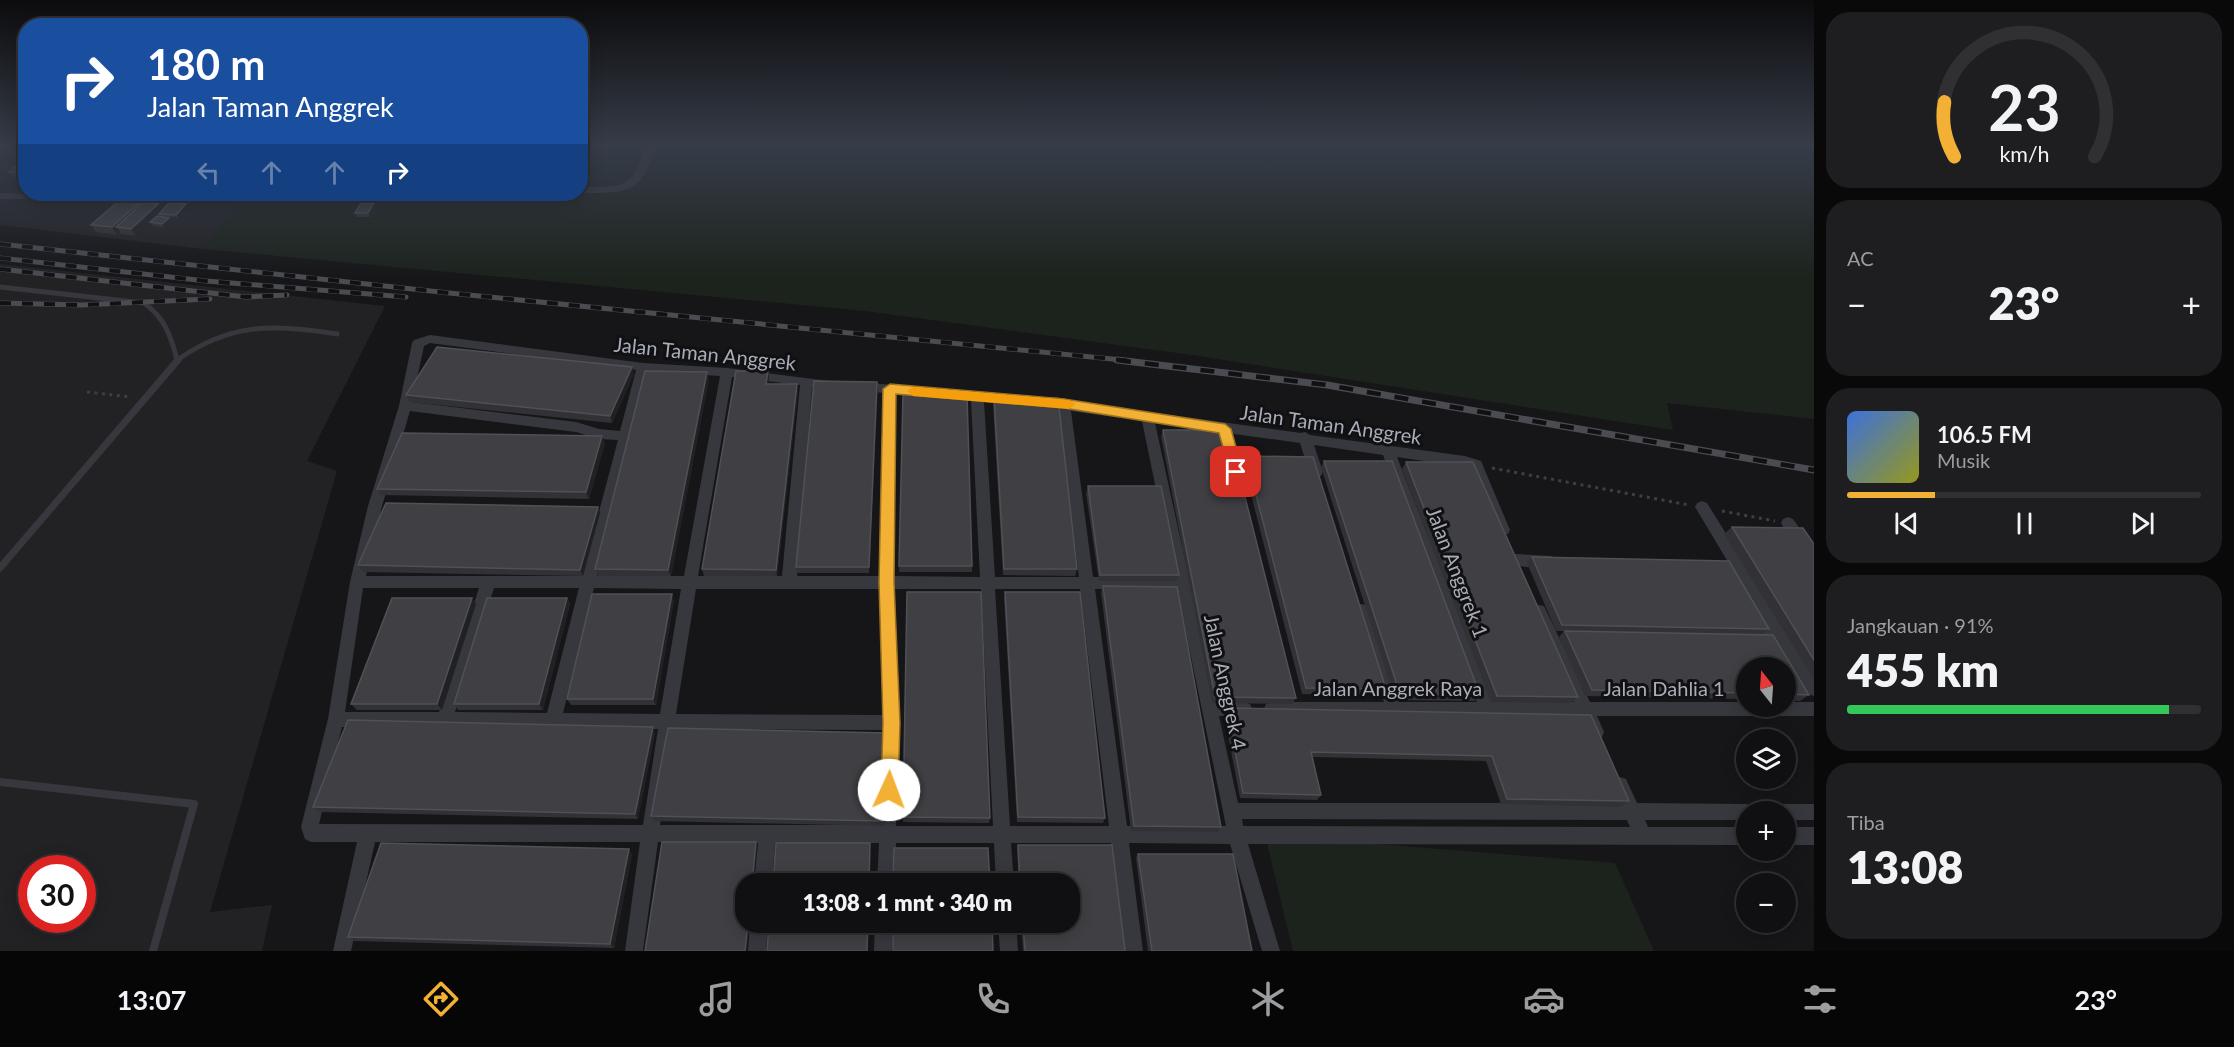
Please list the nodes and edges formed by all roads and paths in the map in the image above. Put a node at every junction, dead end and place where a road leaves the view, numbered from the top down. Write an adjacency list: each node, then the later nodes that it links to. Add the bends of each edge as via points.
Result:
1 (0, 196): 2 (street)
2 (18, 196)
3 (0, 287): 5 (lane, via 144,303 159,313 168,327)
4 (337, 334): 5 (lane, via 276,326 205,342)
5 (177, 360): 12 (lane)
6 (643, 367): 7 (street, Jalan Taman Anggrek); 14 (street, Jalan Taman Anggrek, via 430,339 417,345); 17 (street)
7 (727, 372): 8 (street, Jalan Taman Anggrek); 32 (street)
8 (806, 383): 9 (street, Jalan Taman Anggrek); 34 (street)
9 (890, 389): 11 (street, Jalan Taman Anggrek); 35 (street)
10 (87, 392): 12 (path)
11 (977, 398): 13 (street, Jalan Taman Anggrek); 36 (street)
12 (145, 399): 28 (lane)
13 (1064, 403): 15 (street, Jalan Taman Anggrek); 37 (street)
14 (405, 406): 16 (street, via 576,427); 33 (street, via 402,436)
15 (1148, 418): 18 (street, Jalan Taman Anggrek, via 1226,435); 38 (street, Jalan Anggrek 4)
16 (599, 434): 17 (street); 19 (street)
17 (626, 436): 31 (street, via 602,508)
18 (1305, 437): 20 (street, Jalan Taman Anggrek); 22 (street)
19 (555, 438)
20 (1388, 450): 21 (street, Jalan Taman Anggrek); 46 (street, Jalan Anggrek 1)
21 (1476, 465): 23 (path); 25 (street)
22 (1320, 483)
23 (1702, 507): 24 (path); 42 (street, via 1728,562)
24 (1788, 523): 27 (street)
25 (1516, 560): 26 (street); 29 (street)
26 (1562, 560)
27 (1814, 560)
28 (0, 568)
29 (1525, 579)
30 (489, 581): 31 (street); 33 (street); 50 (street)
31 (589, 581): 32 (street); 51 (street)
32 (689, 581): 34 (street); 52 (street)
33 (357, 582): 49 (street)
34 (789, 582): 35 (street)
35 (886, 582): 36 (street); 53 (street)
36 (987, 582): 37 (street); 66 (street)
37 (1086, 583): 38 (street); 67 (street)
38 (1183, 583): 44 (street, Jalan Anggrek 4)
39 (1357, 596): 45 (street)
40 (1533, 598): 47 (street, via 1557,636)
41 (1747, 637): 42 (street)
42 (1781, 637): 43 (street)
43 (1814, 689)
44 (1210, 709): 45 (street, Jalan Anggrek Raya, via 1294,704); 57 (street, Jalan Anggrek 4)
45 (1394, 709): 46 (street, Jalan Anggrek Raya)
46 (1488, 709): 47 (street, Jalan Anggrek Raya)
47 (1585, 710): 48 (street, Jalan Dahlia 1); 54 (street)
48 (1814, 710)
49 (336, 719): 50 (street); 62 (street, via 311,833)
50 (445, 720): 51 (street)
51 (553, 720): 52 (street)
52 (666, 721): 53 (street); 63 (street)
53 (891, 723): 65 (street)
54 (1604, 750)
55 (1614, 771): 58 (street)
56 (0, 782): 79 (lane, via 194,804)
57 (1232, 811): 58 (street); 68 (street, Jalan Anggrek 4)
58 (1632, 812): 59 (street); 69 (street)
59 (1736, 812)
60 (1796, 812): 61 (street)
61 (1814, 812)
62 (368, 833): 63 (street); 80 (street)
63 (649, 834): 64 (street); 81 (street)
64 (767, 834): 65 (street); 73 (street)
65 (888, 834): 66 (street); 74 (street)
66 (1002, 834): 67 (street); 75 (street)
67 (1119, 834): 68 (street); 85 (street)
68 (1236, 834): 69 (street); 86 (street, Jalan Anggrek 4)
69 (1643, 835): 70 (street)
70 (1736, 836)
71 (1796, 836): 72 (street)
72 (1814, 836)
73 (764, 873)
74 (886, 873)
75 (1004, 873)
76 (758, 933): 82 (street)
77 (884, 933): 83 (street)
78 (1008, 933): 84 (street)
79 (153, 951)
80 (342, 951)
81 (633, 951)
82 (757, 951)
83 (883, 951)
84 (1009, 951)
85 (1134, 951)
86 (1271, 951)

